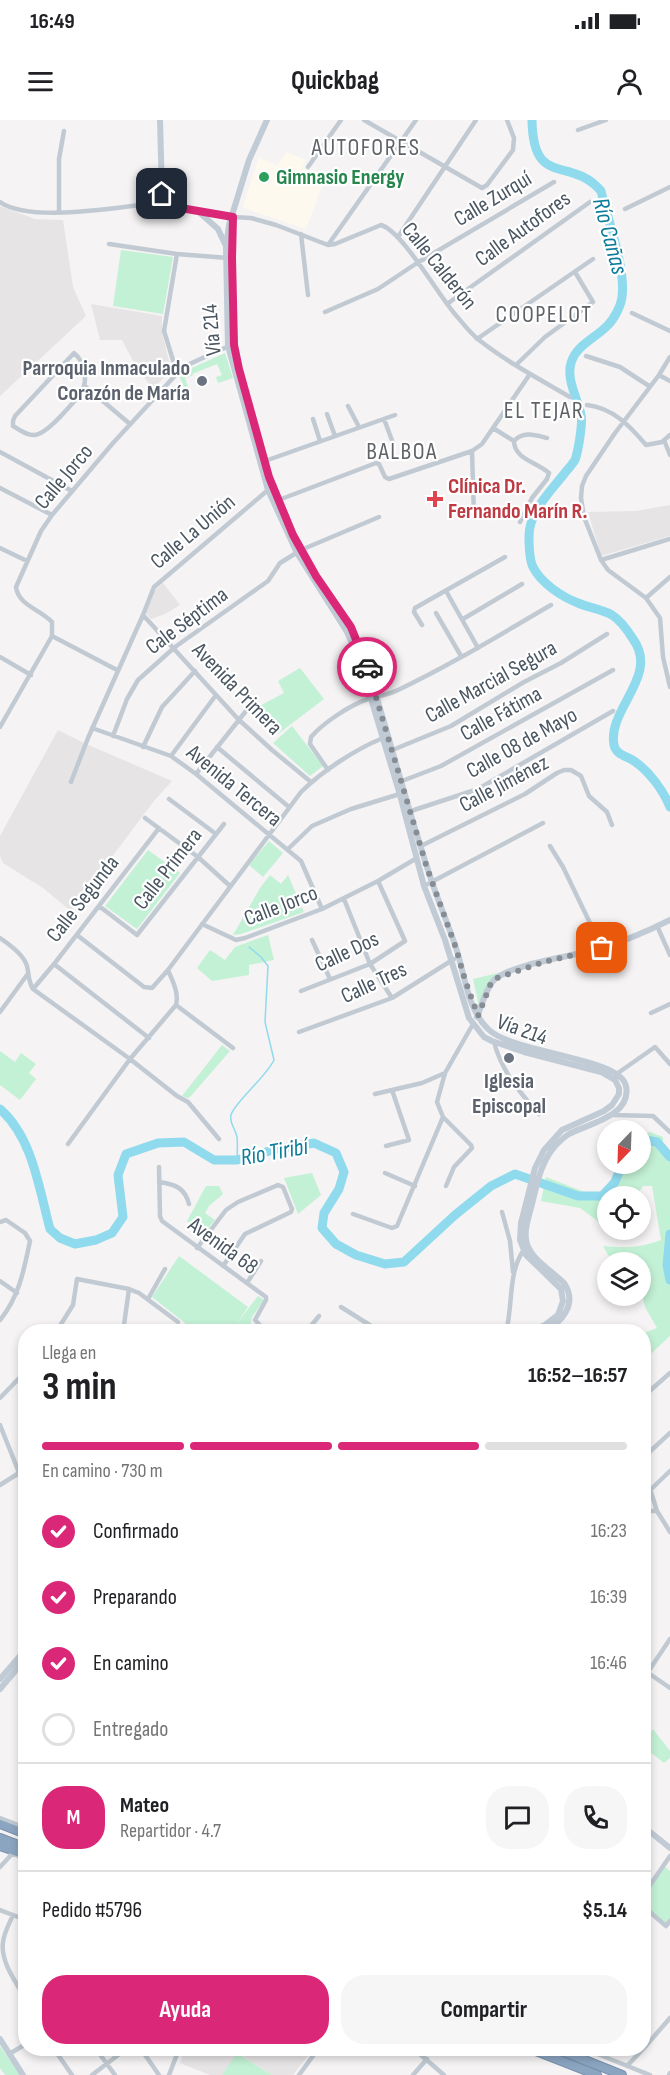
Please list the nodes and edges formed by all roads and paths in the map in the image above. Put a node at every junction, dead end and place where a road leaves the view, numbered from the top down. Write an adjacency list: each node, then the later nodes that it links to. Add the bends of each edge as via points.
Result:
1 (160, 120): 18 (main road)
2 (267, 120): 22 (main road, via 249,160)
3 (341, 120): 12 (street)
4 (364, 120): 11 (street)
5 (416, 120): 11 (street)
6 (476, 120): 13 (street)
7 (507, 120): 13 (street, via 514,138 513,150 484,187)
8 (606, 120): 9 (street)
9 (578, 130)
10 (64, 131): 21 (street, via 59,159)
11 (401, 142): 13 (street); 26 (street)
12 (308, 167)
13 (446, 167): 24 (street)
14 (554, 182): 31 (street, Calle Zurquí)
15 (670, 187): 19 (street)
16 (590, 201): 34 (street, Calle Autofores)
17 (0, 202): 21 (street, via 18,210)
18 (165, 202): 20 (main road); 21 (street)
19 (625, 209)
20 (196, 211): 22 (main road); 27 (main road, via 218,229)
21 (59, 212)
22 (233, 217): 23 (street, via 251,218); 27 (main road, Vía 214); 29 (main road, Vía 214)
23 (301, 234): 26 (street); 33 (street)
24 (398, 237): 26 (street, Calle Calderón, via 381,225); 31 (street, Calle Calderón)
25 (109, 244): 28 (street)
26 (328, 245)
27 (226, 248): 29 (main road, Vía 214)
28 (177, 254): 29 (street); 43 (street, via 164,331)
29 (229, 258): 39 (main road, Vía 214)
30 (593, 259): 32 (street)
31 (417, 263): 34 (street, Calle Calderón); 35 (street, Calle Zurquí, via 378,289)
32 (575, 272): 38 (street); 42 (street, via 593,302 545,337)
33 (308, 295)
34 (447, 304): 38 (street, Calle Calderón)
35 (325, 312)
36 (632, 313): 37 (street)
37 (670, 331)
38 (477, 339): 42 (street, Calle Calderón)
39 (231, 346): 43 (street, Calle Jorco, via 192,362); 70 (main road, Vía 214); 72 (main road, Vía 214)
40 (586, 356): 48 (street, via 620,367)
41 (670, 357): 45 (street)
42 (517, 364): 44 (street, Calle Calderón)
43 (177, 373): 57 (street, Calle Jorco)
44 (530, 374): 49 (street, Calle Calderón); 59 (street)
45 (658, 375): 46 (street); 48 (street)
46 (670, 381)
47 (85, 386): 47 (street, via 82,360 74,353 15,416 14,426 29,434 45,431); 57 (street)
48 (649, 386): 56 (street)
49 (570, 397)
50 (587, 405): 56 (street, via 598,406)
51 (348, 406): 58 (street)
52 (327, 414): 61 (street)
53 (395, 415): 55 (street)
54 (313, 419): 64 (street)
55 (384, 419): 58 (street); 66 (street)
56 (624, 420): 63 (street, via 646,445); 83 (street, via 582,486 584,517)
57 (130, 424): 73 (street, Calle Jorco)
58 (359, 427): 61 (street)
59 (493, 428): 65 (street); 67 (street)
60 (670, 435): 63 (street)
61 (335, 436): 64 (street)
62 (546, 438): 65 (street, via 526,434)
63 (664, 440): 69 (street)
64 (320, 441): 70 (street)
65 (514, 441): 78 (street, via 520,456 549,473)
66 (393, 443)
67 (472, 451): 74 (street, via 389,479 376,463); 77 (street)
68 (0, 452): 73 (street)
69 (670, 455)
70 (265, 461): 74 (main road, Vía 214)
71 (0, 488): 75 (street)
72 (268, 490): 74 (main road, Vía 214); 91 (street, Calle La Unión, via 154,587)
73 (72, 491): 75 (street, Calle Jorco)
74 (275, 501): 81 (main road, Vía 214)
75 (52, 515): 84 (street, Calle Jorco)
76 (380, 518): 81 (street, Cale Séptima)
77 (474, 518)
78 (520, 522)
79 (670, 539): 83 (street)
80 (0, 548): 84 (street)
81 (299, 551): 96 (street, Cale Séptima, via 275,567 268,581); 106 (main road, Vía 214, via 351,627 364,656)
82 (505, 557): 87 (street)
83 (601, 560): 88 (street, via 608,570)
84 (27, 561): 95 (street, Calle Jorco, via 17,594 52,622)
85 (670, 577): 88 (street)
86 (522, 584): 92 (street)
87 (446, 591): 92 (street); 93 (street, via 414,610)
88 (646, 598): 104 (street, via 660,618)
89 (550, 605): 97 (street)
90 (436, 614): 98 (street)
91 (143, 615): 96 (street, Avenida Primera); 100 (street, Calle La Unión)
92 (463, 619): 97 (street)
93 (422, 625)
94 (607, 634): 118 (street, Calle Marcial Segura, via 451,726)
95 (52, 636): 100 (street); 103 (street)
96 (175, 647): 102 (street, Avenida Primera); 114 (street, Cale Séptima, via 138,680)
97 (478, 648): 98 (street)
98 (461, 656): 106 (street, via 397,691)
99 (0, 657): 103 (street)
100 (117, 670): 113 (street, Calle La Unión)
101 (613, 670): 124 (street, Calle Fátima, via 441,766)
102 (195, 671): 105 (street, Avenida Primera); 116 (street, via 162,707)
103 (31, 675): 110 (street)
104 (670, 687)
105 (216, 695): 111 (street, Avenida Primera); 119 (street)
106 (374, 698): 115 (main road, Vía 214); 120 (street, via 350,706 311,737 310,744)
107 (0, 710): 110 (street)
108 (246, 711): 111 (street)
109 (613, 711): 128 (street, Calle 08 de Mayo, via 478,789)
110 (8, 714): 112 (street)
111 (238, 719): 117 (street); 123 (street, Avenida Primera)
112 (0, 727)
113 (92, 728): 114 (street, Avenida Tercera); 122 (street, Calle La Unión)
114 (113, 736): 116 (street, Avenida Tercera)
115 (386, 738): 118 (main road, Vía 214); 120 (street)
116 (143, 747): 119 (street, Avenida Tercera)
117 (218, 747): 121 (street); 127 (street)
118 (390, 751): 124 (main road, Vía 214); 125 (main road, Vía 214)
119 (171, 756): 121 (street, Avenida Tercera)
120 (328, 770): 123 (street)
121 (196, 774): 135 (street, Avenida Tercera)
122 (71, 782)
123 (311, 782): 127 (street)
124 (402, 782): 125 (main road, Vía 214)
125 (403, 794): 128 (main road, Vía 214); 137 (street, via 351,809 312,826); 140 (main road, Vía 214)
126 (169, 799): 134 (street)
127 (289, 807): 135 (street)
128 (411, 811): 138 (main road, Vía 214)
129 (145, 818): 133 (street)
130 (543, 823): 142 (street)
131 (224, 824): 134 (street, Calle Primera)
132 (612, 825): 138 (street, Calle Jiménez, via 608,812 589,796 581,776 564,770)
133 (159, 828): 139 (street); 146 (street, Calle Segunda)
134 (216, 834): 139 (street, Calle Primera)
135 (268, 836): 137 (street, Avenida Tercera); 143 (street)
136 (550, 846): 154 (street)
137 (288, 849): 147 (street, Avenida Tercera, via 305,868)
138 (422, 850): 140 (street, Calle Jorco); 142 (main road, Vía 214)
139 (198, 857): 143 (street); 146 (street, Calle Primera, via 137,935)
140 (416, 858): 141 (street, Calle Jorco); 144 (main road, Vía 214)
141 (378, 881): 145 (street, Calle Jorco); 159 (street, Calle Dos, via 405,941)
142 (432, 882): 144 (street); 156 (main road, Vía 214)
143 (230, 886): 149 (street)
144 (424, 886): 157 (main road, Vía 214)
145 (344, 899): 147 (street, Calle Jorco); 159 (street)
146 (99, 906): 151 (street, Calle Segunda)
147 (322, 909): 149 (street, Calle Jorco, via 236,940)
148 (670, 920): 150 (main road)
149 (202, 924): 160 (street)
150 (658, 928): 154 (main road); 155 (street)
151 (76, 935): 158 (street, Calle Segunda); 160 (street, via 148,989 156,986)
152 (0, 938): 161 (street, via 25,961)
153 (312, 940): 162 (street)
154 (602, 948): 170 (main road, via 497,978 491,983)
155 (670, 955)
156 (459, 956): 157 (street, Calle Tres); 170 (main road, Vía 214)
157 (451, 960): 165 (street, Calle Tres); 171 (main road, Vía 214, via 462,1002)
158 (54, 964): 163 (street, Calle Segunda); 173 (street)
159 (370, 964): 162 (street, Calle Dos); 165 (street)
160 (168, 970): 167 (street, via 176,989)
161 (27, 975): 163 (street); 168 (street)
162 (330, 979): 164 (street, Calle Dos)
163 (33, 989): 176 (street)
164 (301, 991)
165 (392, 998): 172 (street, Calle Tres)
166 (670, 1004): 169 (street)
167 (176, 1005): 173 (street); 175 (street)
168 (0, 1012)
169 (651, 1012)
170 (478, 1016): 171 (main road); 179 (main road, Vía 214, via 487,1029 500,1037)
171 (473, 1024): 174 (main road, Vía 214); 178 (street)
172 (299, 1032)
173 (149, 1038): 176 (street)
174 (494, 1042): 182 (street, via 514,1084); 190 (main road, Vía 214, via 602,1072 615,1080 619,1088 612,1105 604,1111 562,1130 544,1150)
175 (233, 1048)
176 (129, 1059): 186 (street, via 188,1102); 187 (street)
177 (670, 1064): 179 (street, via 654,1047)
178 (445, 1073): 180 (street); 184 (street, via 437,1102)
179 (618, 1073): 183 (main road, via 626,1084 627,1094)
180 (393, 1090): 181 (street); 188 (street, via 410,1140)
181 (375, 1094)
182 (538, 1114)
183 (613, 1115): 185 (street, via 652,1116); 190 (main road, Vía 214, via 566,1135)
184 (443, 1118): 193 (street); 194 (street, via 472,1148 457,1164)
185 (670, 1132)
186 (219, 1140)
187 (68, 1144)
188 (386, 1146)
189 (159, 1167): 192 (street)
190 (538, 1169): 195 (main road, Vía 214)
191 (385, 1173): 193 (street)
192 (159, 1182): 196 (street, via 183,1190); 200 (street, Avenida 68, via 162,1221)
193 (415, 1186): 198 (street, via 395,1228)
194 (446, 1186)
195 (529, 1200): 202 (main road, Vía 214, via 520,1236); 223 (main road, Vía 214, via 526,1243 567,1288 568,1308)
196 (189, 1204)
197 (502, 1212): 201 (street)
198 (353, 1214)
199 (0, 1222): 210 (street, via 6,1220 30,1241)
200 (197, 1248): 204 (street, Avenida 68); 204 (street, via 230,1206 283,1186 291,1212 245,1234)
201 (511, 1249): 202 (street); 207 (street)
202 (522, 1252): 207 (street); 222 (main road, via 561,1289 563,1301 558,1315)
203 (261, 1261): 208 (street)
204 (223, 1266): 208 (street, Avenida 68)
205 (165, 1269): 211 (street)
206 (0, 1281): 210 (street)
207 (513, 1281): 221 (street)
208 (247, 1284): 218 (street, Avenida 68, via 266,1297 255,1317)
209 (129, 1289): 211 (street); 216 (street, via 77,1279 74,1305); 217 (street)
210 (17, 1293): 214 (street)
211 (148, 1299): 215 (street)
212 (341, 1307): 220 (street)
213 (319, 1316): 219 (street)
214 (0, 1320)
215 (178, 1322)
216 (61, 1324)
217 (124, 1324)
218 (256, 1324)
219 (312, 1324)
220 (368, 1324)
221 (508, 1324)
222 (546, 1324)
223 (555, 1324)
224 (670, 1372): 226 (street)
225 (18, 1379): 227 (street)
226 (651, 1390)
227 (0, 1398)
228 (0, 1425): 231 (street)
229 (670, 1433): 230 (street)
230 (651, 1451)
231 (18, 1470)
232 (670, 1472): 235 (street)
233 (18, 1474): 234 (street)
234 (0, 1485)
235 (651, 1488)
236 (651, 1492): 238 (street)
237 (651, 1511): 238 (street)
238 (657, 1511): 239 (street)
239 (670, 1532)
240 (670, 1639): 242 (street)
241 (18, 1658): 245 (main road)
242 (651, 1663)
243 (18, 1668): 247 (main road)
244 (651, 1675): 246 (street)
245 (0, 1679)
246 (670, 1688)
247 (0, 1689)
248 (0, 1818): 250 (street)
249 (0, 1824): 252 (highway)
250 (18, 1825)
251 (0, 1829): 254 (highway)
252 (18, 1831)
253 (651, 1833): 258 (main road)
254 (18, 1836)
255 (0, 1838): 256 (highway)
256 (18, 1845)
257 (0, 1847): 259 (street); 260 (highway)
258 (670, 1848)
259 (12, 1854): 261 (street); 263 (street)
260 (18, 1854)
261 (18, 1855)
262 (670, 1856): 264 (street)
263 (0, 1867)
264 (651, 1884)
265 (0, 1910): 267 (street)
266 (651, 1911): 269 (street)
267 (13, 1915): 268 (street); 270 (street, via 2,1953)
268 (18, 1917)
269 (668, 1923)
270 (18, 1982)
271 (670, 2018): 273 (street)
272 (0, 2039): 275 (main road)
273 (651, 2040)
274 (18, 2049): 275 (street)
275 (9, 2054): 290 (main road)
276 (59, 2056): 291 (street)
277 (101, 2056): 288 (street)
278 (117, 2056): 288 (street)
279 (146, 2056): 294 (street)
280 (176, 2056): 295 (street)
281 (313, 2056): 296 (street)
282 (423, 2056): 287 (street)
283 (549, 2056): 299 (highway)
284 (574, 2056): 300 (highway)
285 (602, 2056): 289 (street)
286 (636, 2056): 289 (street)
287 (427, 2059): 297 (street); 298 (street)
288 (107, 2064): 292 (street); 293 (street)
289 (627, 2066): 301 (street)
290 (23, 2075)
291 (72, 2075)
292 (92, 2075)
293 (115, 2075)
294 (159, 2075)
295 (169, 2075)
296 (299, 2075)
297 (414, 2075)
298 (444, 2075)
299 (597, 2075)
300 (622, 2075)
301 (650, 2075)

